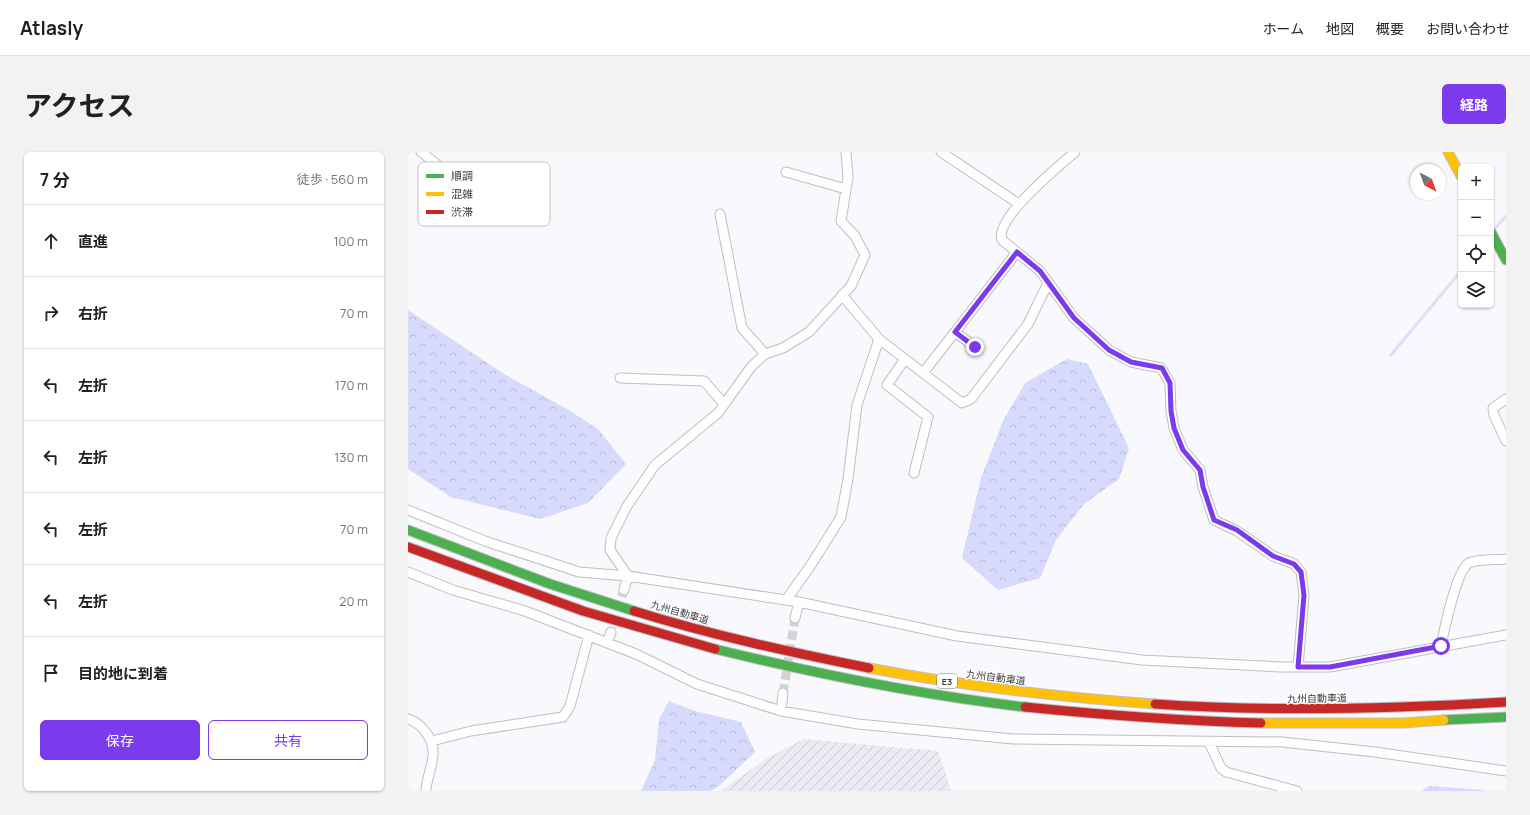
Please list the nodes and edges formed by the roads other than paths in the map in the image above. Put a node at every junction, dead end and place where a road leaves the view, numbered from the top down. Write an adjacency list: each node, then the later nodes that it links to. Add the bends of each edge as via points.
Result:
1 (421, 152): 6 (street)
2 (846, 152): 9 (street)
3 (941, 152): 10 (street)
4 (1075, 152): 10 (street)
5 (1448, 152): 7 (main road)
6 (434, 162)
7 (1458, 170)
8 (786, 172): 9 (street)
9 (846, 189): 16 (street, via 841,221 855,236 865,255 851,286)
10 (1019, 204): 13 (street, via 1001,229 1000,235 1002,240)
11 (720, 214): 20 (street, via 742,328)
12 (1493, 236): 14 (main road)
13 (1017, 252): 15 (street, via 1040,271); 17 (street)
14 (1506, 260)
15 (1048, 284): 22 (street, via 1028,324 971,399 962,403); 43 (street, via 1074,318 1109,350 1131,362 1162,368 1170,383 1174,428 1183,450 1200,470 1214,520 1237,530 1273,556 1294,564 1301,572 1304,595)
16 (842, 295): 18 (street); 20 (street, via 809,332 783,348)
17 (955, 332): 19 (street); 22 (street)
18 (879, 339): 21 (street); 35 (street, via 857,405 841,517)
19 (975, 347)
20 (765, 354): 25 (street, via 751,367)
21 (904, 359): 22 (street); 27 (street, via 887,385 928,417)
22 (923, 373)
23 (620, 378): 25 (street, via 704,382)
24 (1506, 399): 26 (street, via 1493,408)
25 (724, 404): 33 (street, via 718,413 655,465 627,506 611,538 610,550)
26 (1506, 441)
27 (914, 473)
28 (408, 510): 33 (street, via 485,541 579,572)
29 (408, 530): 47 (main road, 九州自動車道 / E3, via 521,574 695,629 850,664 929,678 1080,698 1224,708 1311,710)
30 (408, 547): 49 (main road, E3, via 515,588 601,617 691,643 776,664 926,693 1077,713 1232,724 1313,725 1447,721)
31 (1506, 559): 42 (street, via 1470,562 1465,566 1451,602)
32 (408, 572): 39 (street, via 453,590 525,611)
33 (628, 576): 34 (street); 35 (street)
34 (624, 590)
35 (786, 600): 36 (street)
36 (799, 602): 37 (street); 43 (street, via 957,636 1142,660)
37 (795, 618)
38 (611, 632): 41 (street)
39 (589, 635): 41 (street); 51 (street, via 570,706 563,717 471,731)
40 (1506, 635): 42 (street)
41 (607, 643): 48 (street, via 697,684)
42 (1441, 646): 43 (street, via 1330,667)
43 (1298, 667)
44 (783, 693): 48 (street)
45 (1506, 698): 47 (main road)
46 (1506, 702): 47 (main road, 九州自動車道 / E3)
47 (1447, 706)
48 (781, 711): 52 (street, via 858,724 1012,739)
49 (1506, 716)
50 (408, 718): 51 (street, via 422,726)
51 (432, 741): 54 (street, via 434,749)
52 (1209, 742): 53 (street, via 1282,742 1376,752); 55 (street, via 1220,768 1226,772)
53 (1506, 771)
54 (426, 791)
55 (1297, 791)

